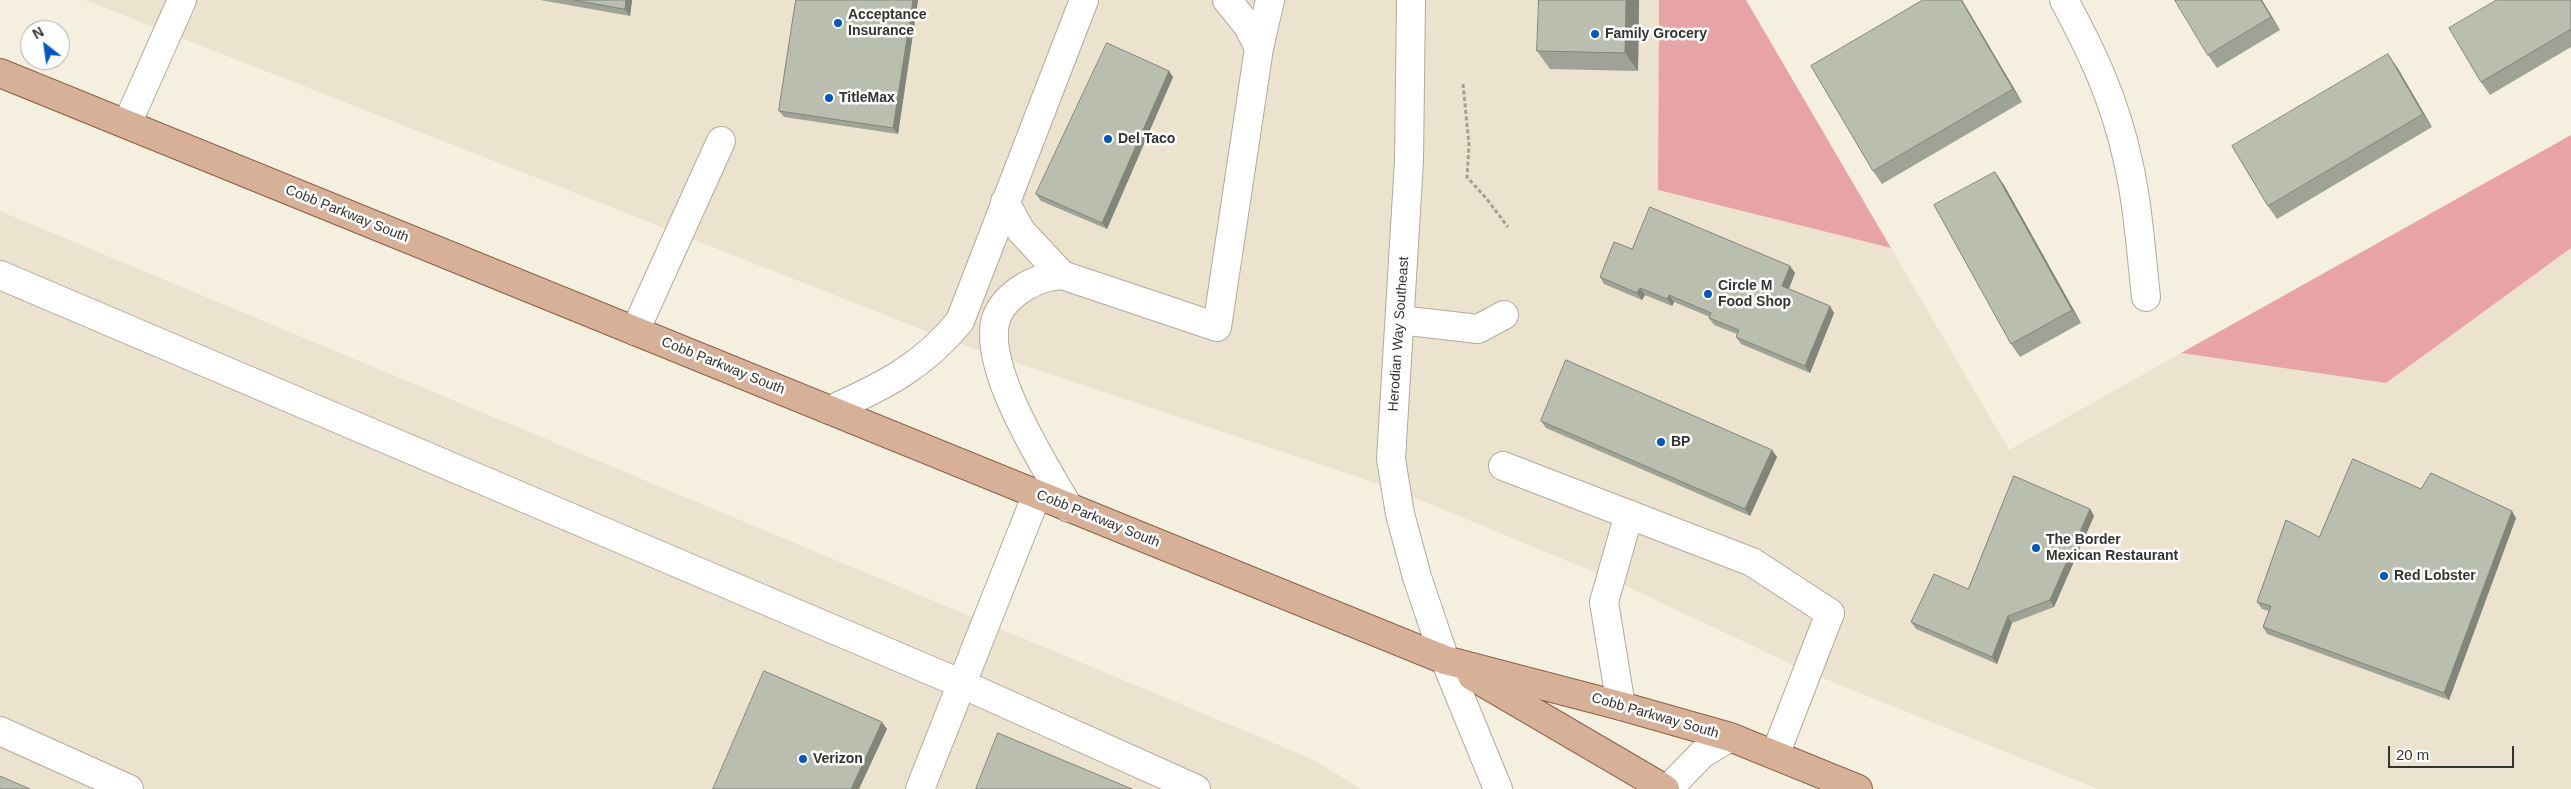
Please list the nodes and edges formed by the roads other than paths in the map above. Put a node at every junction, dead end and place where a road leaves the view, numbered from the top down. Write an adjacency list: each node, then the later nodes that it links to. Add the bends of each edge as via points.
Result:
1 (182, 0): 9 (street)
2 (1227, 0): 7 (street, via 1248,26)
3 (1270, 0): 7 (street)
4 (1411, 0): 16 (street, Herodian Way Southeast, via 1409,161)
5 (2064, 0): 14 (street, via 2096,61 2115,112 2129,163)
6 (1086, 3): 11 (street)
7 (1259, 48): 13 (street, via 1217,327)
8 (0, 73): 9 (main road, Cobb Parkway South)
9 (127, 124): 17 (main road, Cobb Parkway South)
10 (721, 141): 17 (street)
11 (1005, 202): 13 (street, via 1021,231); 18 (street, via 960,321 946,340 923,360 878,389)
12 (0, 275): 24 (street)
13 (1062, 275): 21 (street, via 1045,277 1011,296 997,316 994,336 997,358 1011,400 1030,441)
14 (2146, 297)
15 (1504, 315): 16 (street, via 1478,329)
16 (1400, 320): 23 (street, Herodian Way Southeast, via 1391,459 1400,514)
17 (635, 331): 18 (main road, Cobb Parkway South)
18 (830, 410): 20 (main road, Cobb Parkway South)
19 (1503, 466): 22 (street)
20 (1037, 494): 21 (main road, Cobb Parkway South); 24 (street)
21 (1069, 508): 23 (main road, Cobb Parkway South)
22 (1629, 514): 25 (street, via 1604,602); 28 (street, via 1752,562 1830,613)
23 (1445, 660): 25 (main road, Cobb Parkway South); 32 (street, Herodian Way Southeast); 33 (main road, Cobb Parkway South)
24 (962, 684): 30 (street); 31 (street)
25 (1621, 706): 27 (main road, Cobb Parkway South)
26 (0, 731): 29 (street)
27 (1730, 737): 28 (main road, Cobb Parkway South); 33 (street, via 1702,754)
28 (1775, 755): 34 (main road, Cobb Parkway South)
29 (129, 789)
30 (920, 789)
31 (1196, 789)
32 (1498, 789)
33 (1666, 789)
34 (1858, 789)

